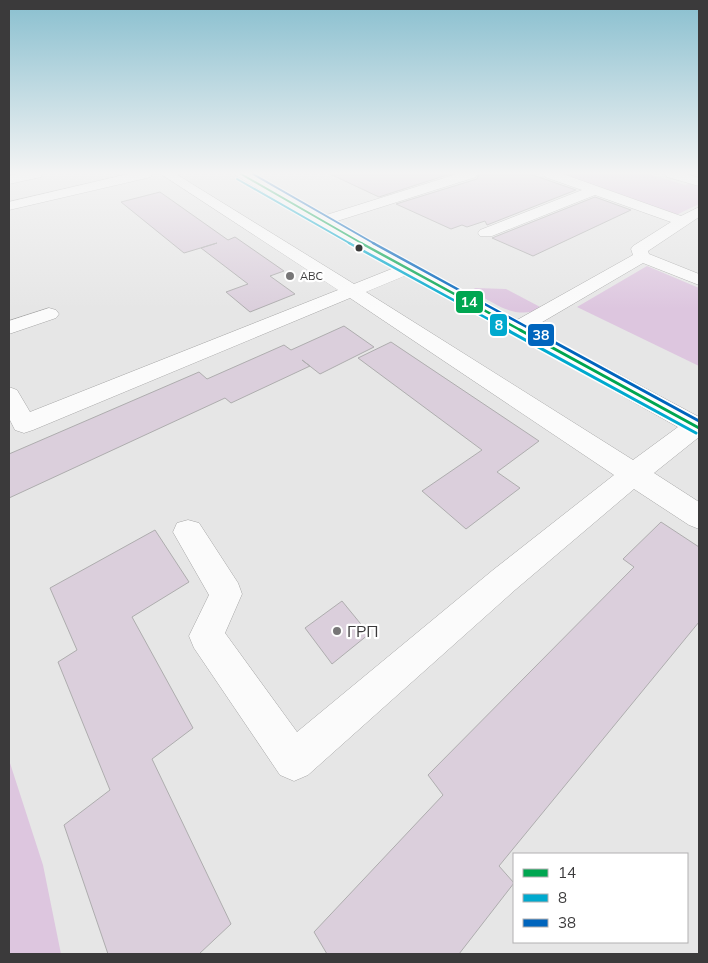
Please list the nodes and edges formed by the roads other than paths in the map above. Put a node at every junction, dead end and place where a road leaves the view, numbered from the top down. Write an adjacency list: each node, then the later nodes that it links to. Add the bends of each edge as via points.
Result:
1 (238, 219): 12 (street)
2 (317, 219): 7 (street)
3 (328, 219): 7 (street)
4 (522, 219): 8 (street)
5 (679, 219): 6 (street)
6 (682, 220): 9 (street, via 639,250)
7 (321, 221): 10 (street)
8 (486, 233)
9 (642, 257): 11 (street); 15 (street)
10 (409, 268): 12 (street); 15 (street)
11 (699, 280)
12 (351, 290): 16 (street, via 24,424); 18 (street)
13 (49, 314): 14 (street)
14 (9, 328)
15 (518, 328): 17 (street)
16 (9, 395)
17 (698, 427): 18 (street)
18 (634, 474): 19 (street); 20 (street, via 504,580 294,761 206,636 226,594)
19 (699, 517)
20 (188, 532)

